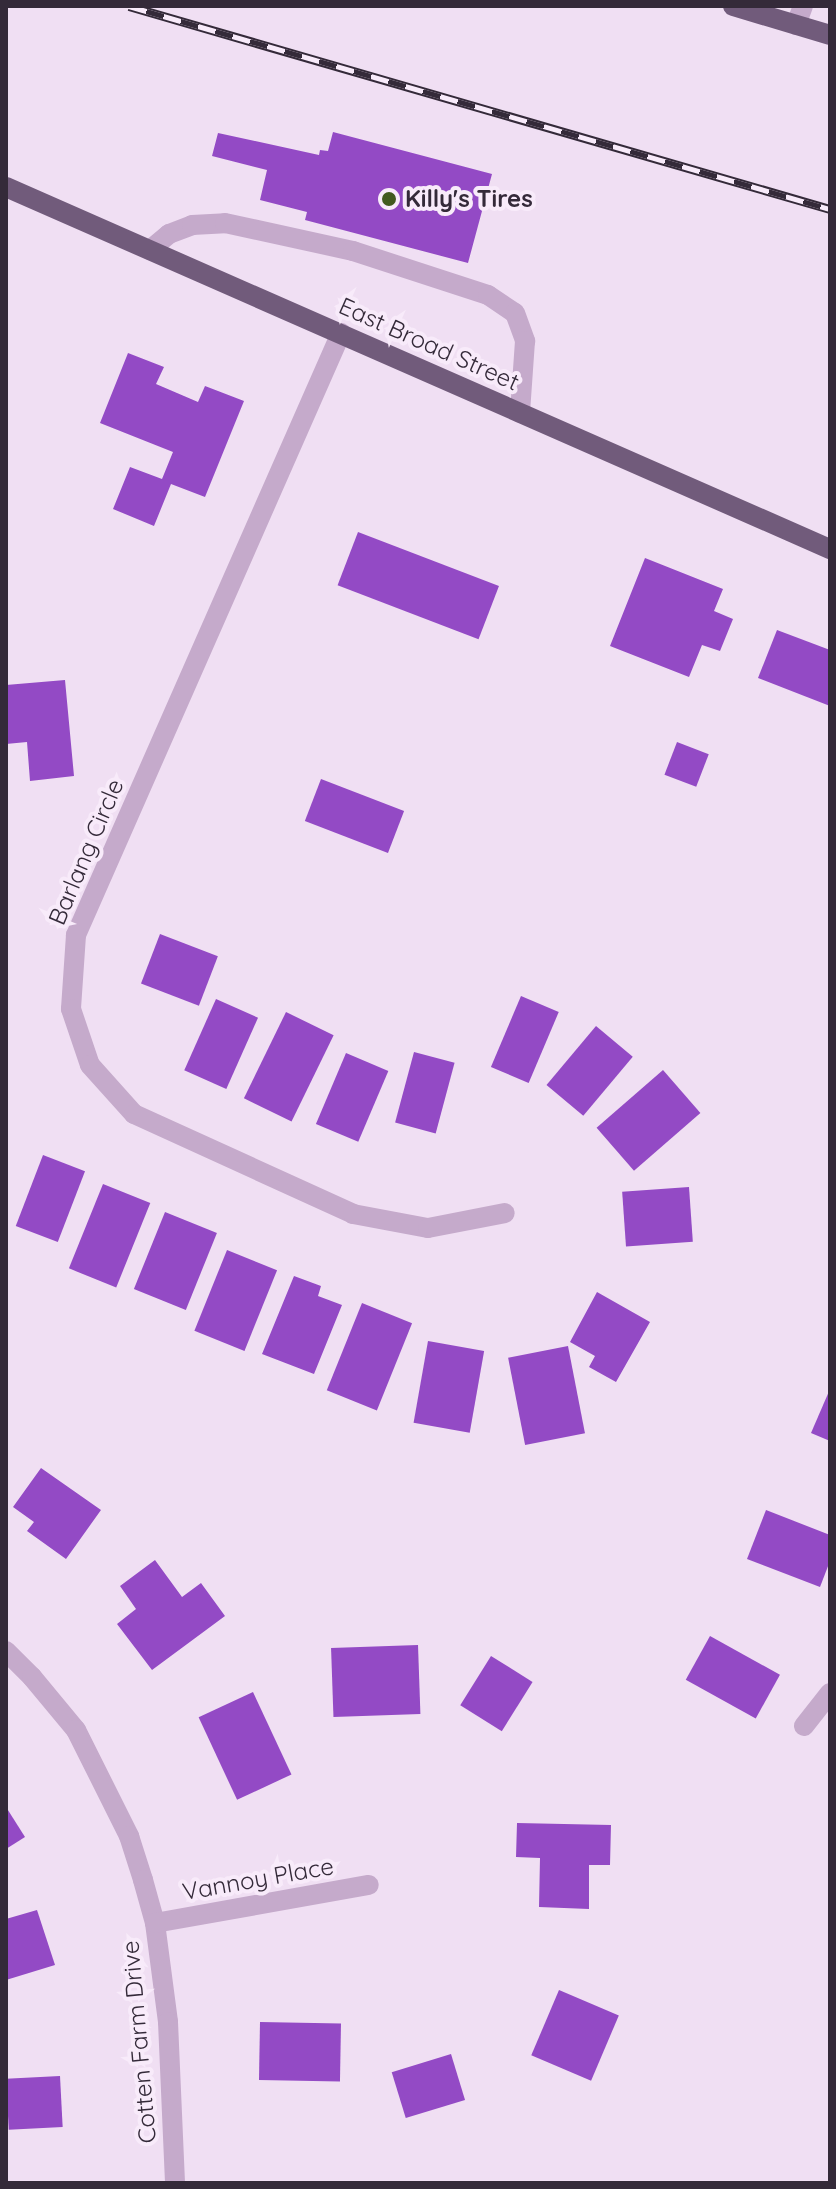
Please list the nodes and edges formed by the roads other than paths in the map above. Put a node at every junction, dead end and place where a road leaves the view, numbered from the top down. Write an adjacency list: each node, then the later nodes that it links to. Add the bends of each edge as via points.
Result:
1 (733, 6): 2 (main road)
2 (799, 15): 3 (main road)
3 (830, 35)
4 (6, 187): 5 (main road, East Broad Street)
5 (150, 250): 6 (main road, East Broad Street); 7 (street, via 169,234 192,225 225,223 353,251 488,295 515,313 525,341)
6 (341, 333): 7 (main road, East Broad Street); 9 (street, Barlang Circle, via 76,935 71,1009 90,1065 134,1114 353,1214 428,1228)
7 (520, 413): 8 (main road, East Broad Street)
8 (830, 549)
9 (505, 1213)
10 (6, 1651): 14 (street, Cotten Farm Drive, via 84,1743 129,1836)
11 (830, 1693): 12 (street)
12 (804, 1726)
13 (369, 1885): 14 (street, Vannoy Place)
14 (155, 1923): 15 (street, Cotten Farm Drive, via 168,2022)
15 (175, 2183)

